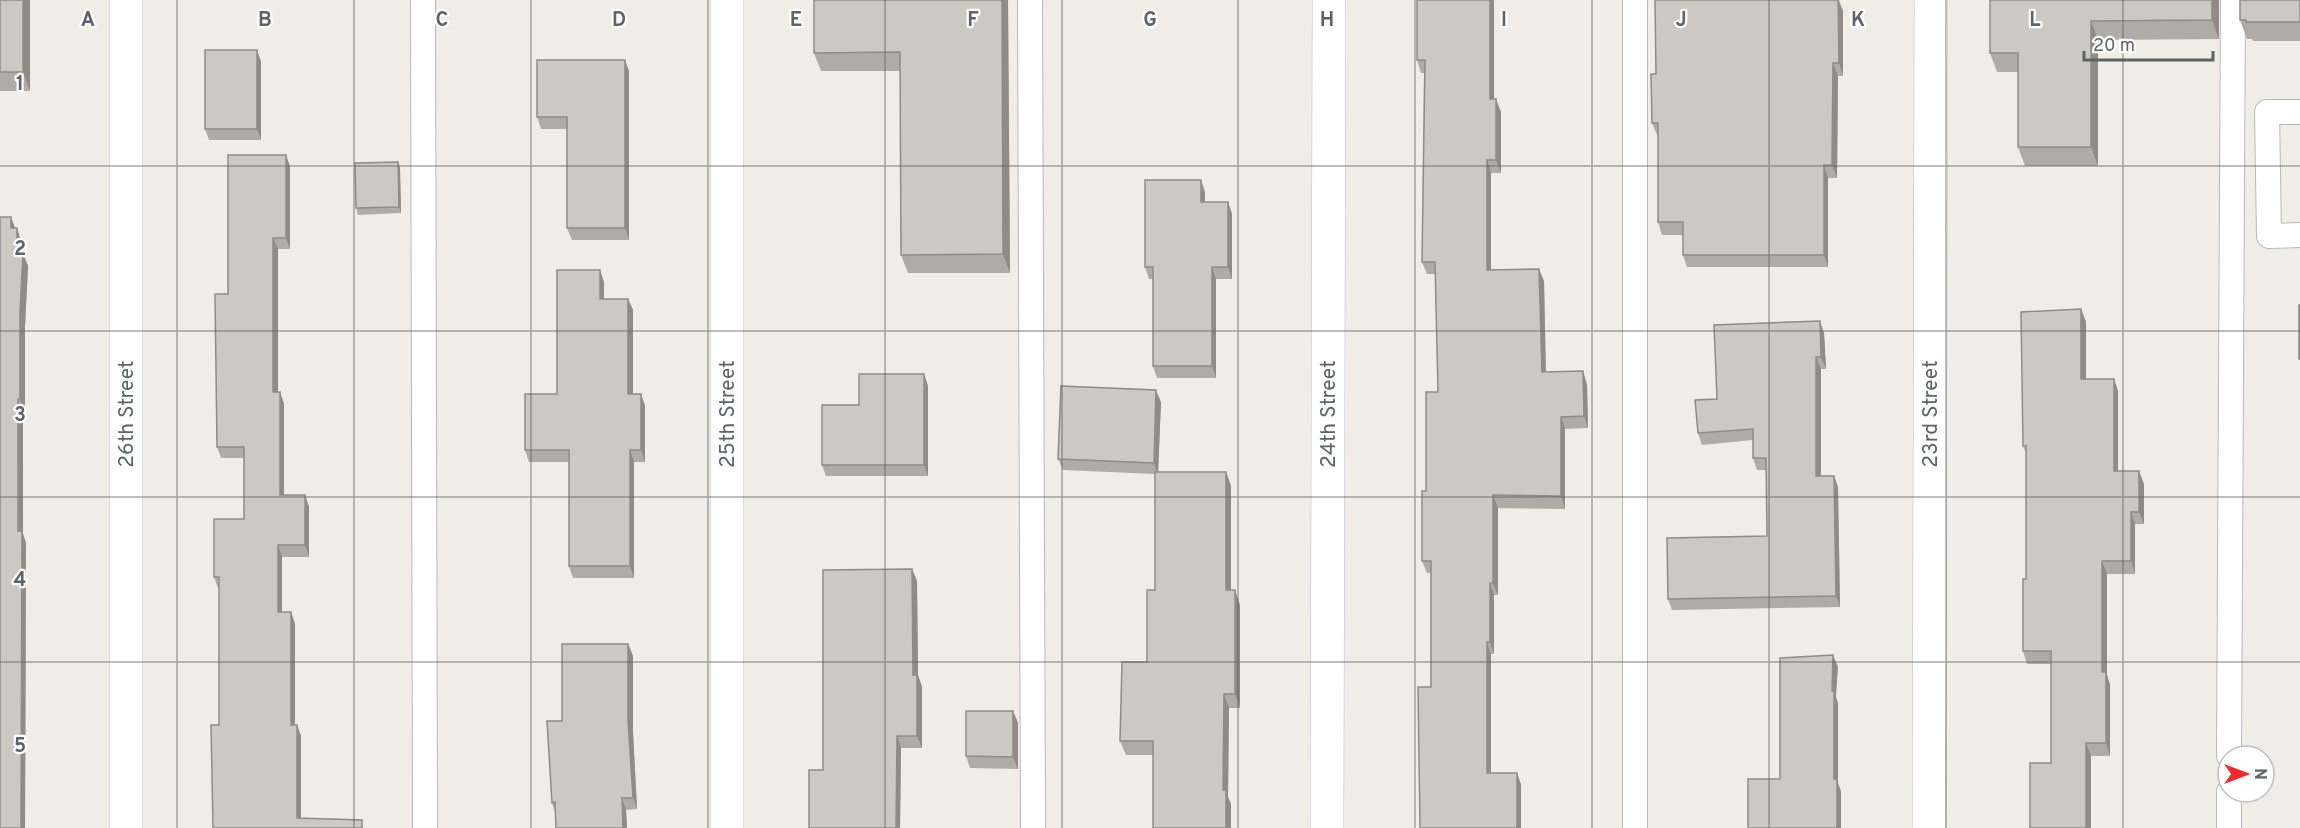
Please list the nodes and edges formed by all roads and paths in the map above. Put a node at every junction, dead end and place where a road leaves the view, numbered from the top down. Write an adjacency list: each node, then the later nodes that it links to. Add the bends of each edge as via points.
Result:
1 (126, 0): 13 (street, 26th Street)
2 (423, 0): 14 (lane)
3 (727, 0): 15 (street, 25th Street)
4 (1030, 0): 16 (lane)
5 (1329, 0): 17 (street, 24th Street)
6 (1635, 0): 18 (lane)
7 (1931, 0): 19 (street, 23rd Street)
8 (2233, 0): 11 (lane)
9 (2300, 112): 10 (lane, via 2267,112 2269,236)
10 (2300, 236)
11 (2229, 744)
12 (2229, 804): 20 (lane)
13 (126, 828)
14 (425, 828)
15 (728, 828)
16 (1033, 828)
17 (1327, 828)
18 (1635, 828)
19 (1929, 828)
20 (2229, 828)

